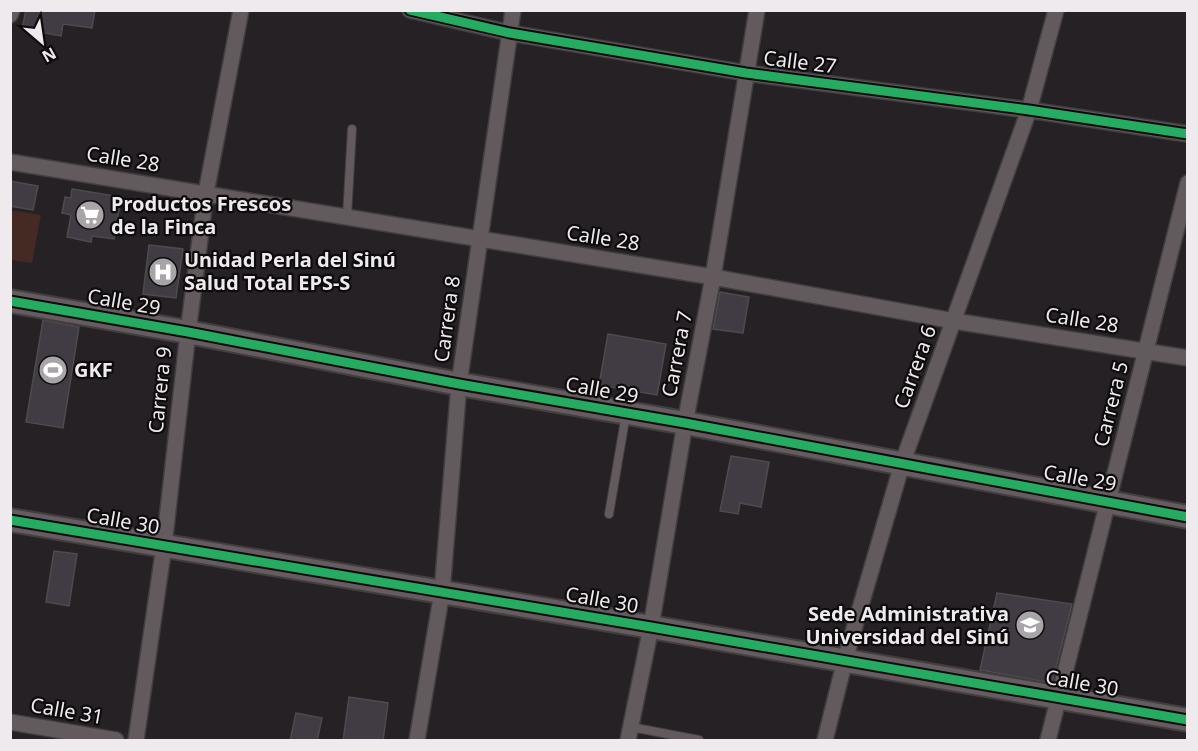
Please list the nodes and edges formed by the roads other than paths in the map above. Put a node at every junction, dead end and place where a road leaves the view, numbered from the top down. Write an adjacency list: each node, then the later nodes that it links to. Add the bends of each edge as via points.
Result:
1 (12, 10): 7 (street)
2 (241, 10): 15 (street, Carrera 9)
3 (410, 10): 8 (street, Calle 27)
4 (513, 10): 8 (street, Carrera 8)
5 (757, 10): 9 (street, Carrera 7)
6 (1056, 10): 10 (street, Carrera 6)
7 (10, 15)
8 (510, 33): 9 (street, Calle 27); 17 (street, Carrera 8)
9 (746, 73): 10 (street, Calle 27); 18 (street, Carrera 7)
10 (1029, 110): 12 (street, Calle 27); 20 (street, Carrera 6)
11 (352, 129): 16 (lane)
12 (1188, 134)
13 (10, 162): 15 (street, Calle 28)
14 (1188, 183): 22 (street, Carrera 5)
15 (206, 193): 16 (street, Calle 28); 21 (street, Carrera 9)
16 (347, 216): 17 (street, Calle 28)
17 (480, 240): 18 (street, Calle 28); 24 (street, Carrera 8)
18 (713, 277): 20 (street, Calle 28); 26 (street, Carrera 7)
19 (10, 301): 21 (street, Calle 29)
20 (954, 321): 22 (street, Calle 28); 27 (street, Carrera 6)
21 (188, 332): 24 (street, Calle 29); 32 (street, Carrera 9)
22 (1146, 352): 23 (street, Calle 28); 28 (street, Carrera 5)
23 (1188, 358)
24 (459, 384): 25 (street, Calle 29); 33 (street, Carrera 8)
25 (626, 413): 26 (street, Calle 29); 29 (lane)
26 (686, 423): 27 (street, Calle 29); 34 (street, Carrera 7)
27 (902, 464): 28 (street, Calle 29); 35 (street, Carrera 6)
28 (1109, 501): 30 (street, Calle 29); 36 (street, Carrera 5)
29 (609, 514)
30 (1188, 517)
31 (10, 520): 32 (street, Calle 30)
32 (164, 546): 33 (street, Calle 30); 41 (street, Carrera 9)
33 (442, 592): 34 (street, Calle 30); 42 (street, Carrera 8)
34 (651, 627): 35 (street, Calle 30); 39 (street, Carrera 7)
35 (845, 660): 36 (street, Calle 30); 44 (street, Carrera 6)
36 (1058, 697): 37 (street, Calle 30); 45 (street, Carrera 5)
37 (1188, 720)
38 (10, 722): 40 (street, Calle 31)
39 (629, 734): 43 (lane)
40 (116, 741)
41 (136, 741)
42 (417, 741)
43 (699, 741)
44 (825, 741)
45 (1048, 741)

